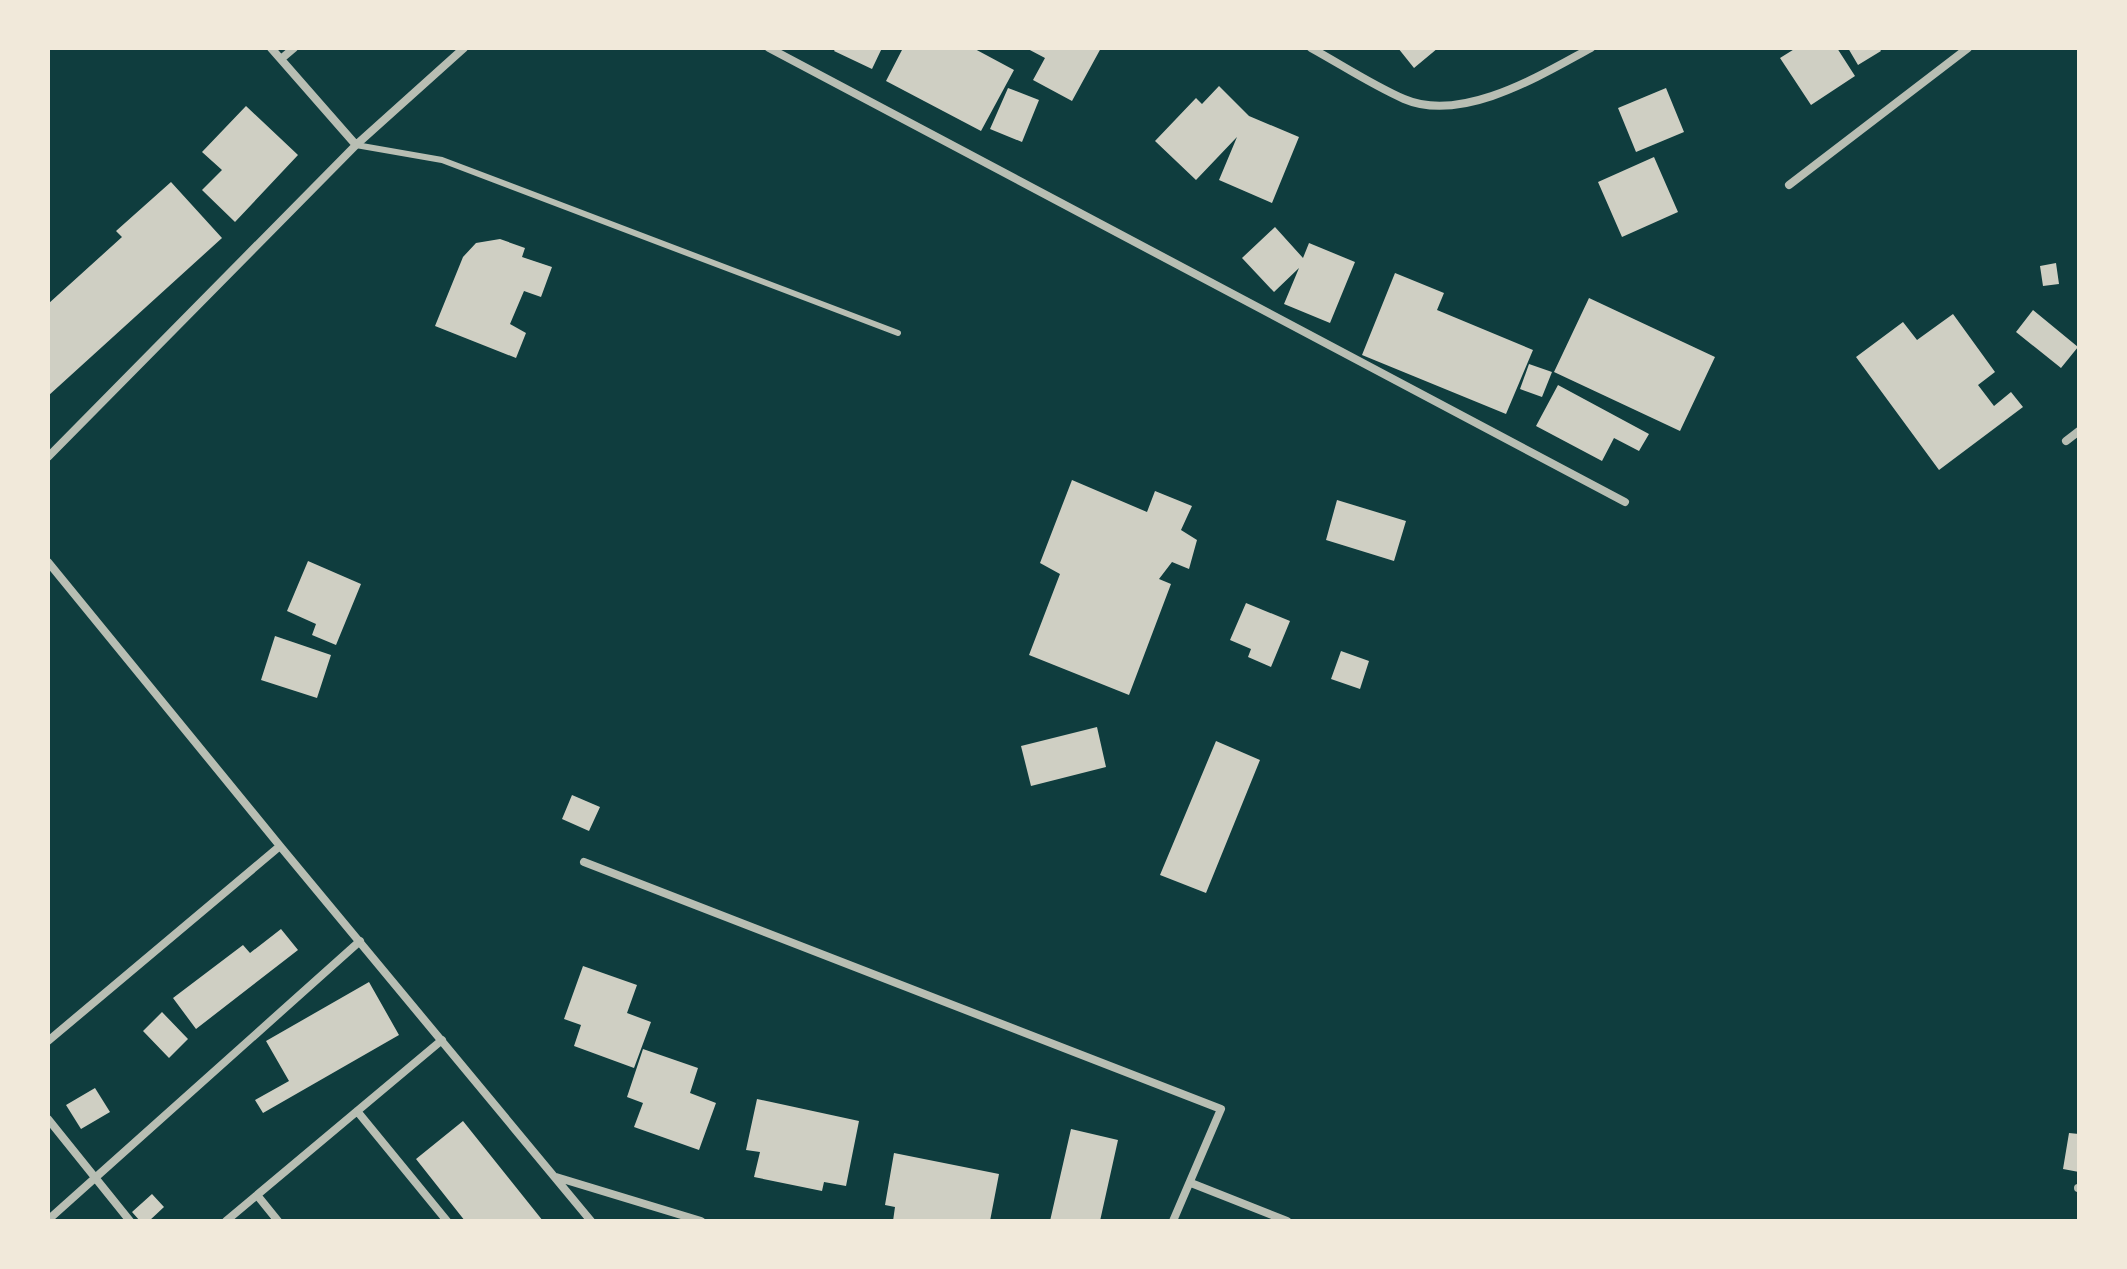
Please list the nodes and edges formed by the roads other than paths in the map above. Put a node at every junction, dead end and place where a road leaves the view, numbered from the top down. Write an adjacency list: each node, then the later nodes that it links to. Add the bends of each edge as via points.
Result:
1 (271, 48): 8 (street)
2 (294, 48): 8 (street)
3 (464, 48): 9 (street)
4 (769, 48): 15 (street)
5 (1311, 48): 6 (street, via 1407,100 1439,106 1480,100)
6 (1591, 48)
7 (1968, 48): 10 (street)
8 (281, 59): 9 (street)
9 (356, 145): 11 (lane, via 442,160); 14 (street)
10 (1789, 185)
11 (898, 333)
12 (2079, 431): 13 (street)
13 (2066, 441)
14 (48, 457)
15 (1625, 502)
16 (48, 562): 17 (street)
17 (280, 846): 19 (street); 21 (street)
18 (584, 862): 26 (street, via 1221,1109)
19 (360, 941): 20 (street); 25 (street)
20 (442, 1040): 22 (street); 24 (street)
21 (48, 1041)
22 (357, 1111): 27 (street); 32 (street)
23 (48, 1119): 25 (street)
24 (555, 1177): 33 (street); 34 (street)
25 (96, 1179): 28 (street); 29 (street)
26 (1191, 1183): 35 (street); 36 (street)
27 (257, 1195): 30 (street); 31 (street)
28 (48, 1220)
29 (130, 1221)
30 (226, 1221)
31 (278, 1221)
32 (447, 1221)
33 (591, 1221)
34 (701, 1221)
35 (1173, 1221)
36 (1287, 1221)

